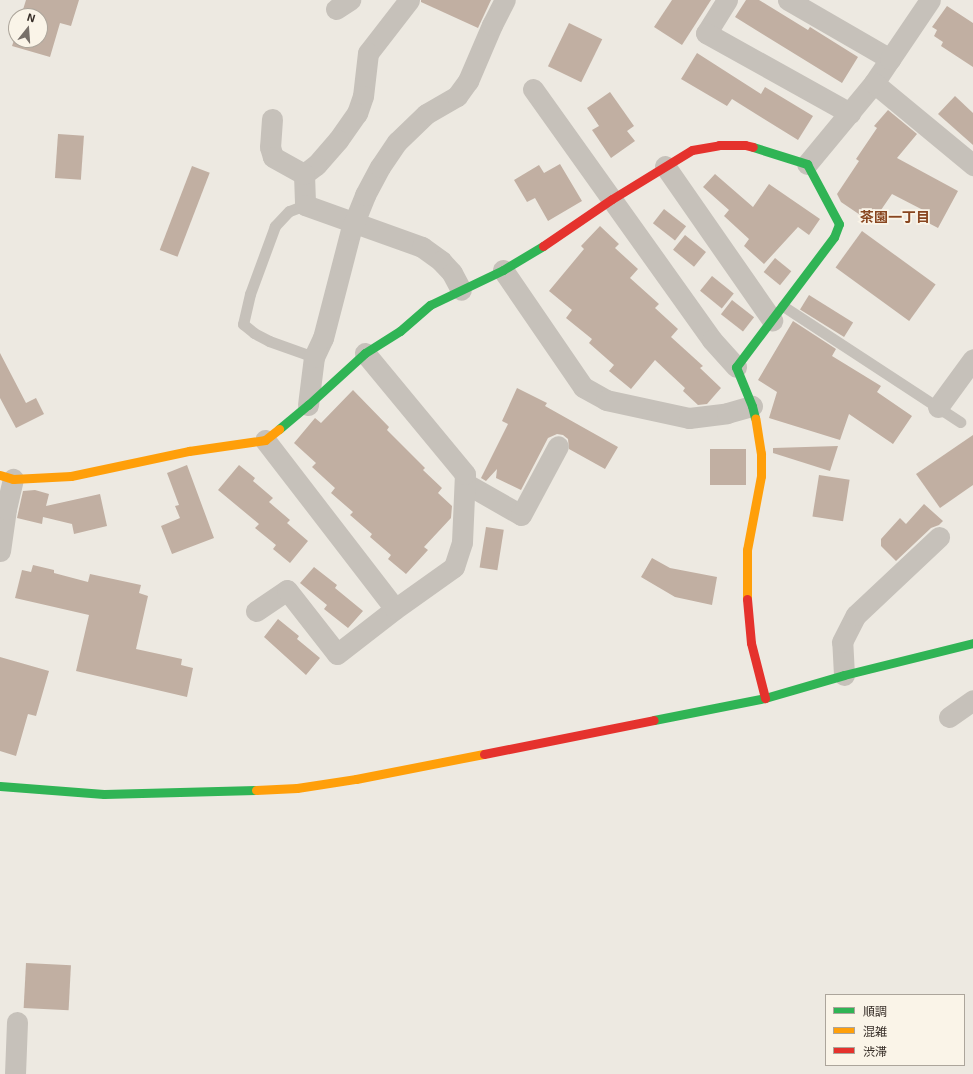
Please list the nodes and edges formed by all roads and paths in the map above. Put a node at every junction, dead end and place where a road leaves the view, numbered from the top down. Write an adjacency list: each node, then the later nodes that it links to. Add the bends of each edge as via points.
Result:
1 (409, 0): 14 (street, via 368,53 363,96 357,112 338,140 316,165)
2 (506, 0): 17 (street, via 492,25 468,81 458,96 426,114 397,142 380,167)
3 (727, 0): 9 (street, via 706,33)
4 (788, 0): 6 (street)
5 (930, 0): 6 (street)
6 (890, 59): 7 (street)
7 (874, 83): 9 (street); 12 (street)
8 (533, 89): 15 (street)
9 (850, 113): 11 (street)
10 (272, 120): 14 (street, via 270,147 273,157)
11 (807, 164): 13 (street, via 745,145 719,145 692,150); 20 (street, via 839,224 834,237)
12 (973, 165)
13 (665, 166): 15 (street); 20 (street)
14 (304, 174): 16 (street)
15 (612, 198): 18 (street, via 532,254); 23 (street, via 712,340)
16 (305, 205): 17 (street); 22 (lane, via 289,211 275,226 242,324 269,341)
17 (354, 222): 19 (street, via 422,247 441,261); 22 (street, via 323,338)
18 (504, 270): 19 (street); 26 (street, via 584,387 606,400 689,418 727,413)
19 (461, 290): 21 (street, via 430,305 400,332)
20 (777, 313): 23 (street); 27 (lane)
21 (365, 353): 25 (street); 32 (street, via 465,474)
22 (314, 357): 25 (street)
23 (736, 367): 26 (street)
24 (970, 370): 27 (street)
25 (308, 405): 29 (street)
26 (752, 406): 39 (street, via 758,432 761,476 747,550 746,601 751,643)
27 (938, 407): 28 (lane)
28 (960, 422)
29 (265, 440): 31 (street, via 189,451 71,476); 35 (street)
30 (558, 446): 32 (street, via 521,515)
31 (6, 477): 34 (street, via 6,510)
32 (465, 483): 35 (street, via 462,542 454,567)
33 (939, 537): 38 (street, via 856,615 842,642)
34 (0, 551)
35 (395, 609): 36 (street, via 337,654 287,590)
36 (256, 611)
37 (973, 643): 38 (street)
38 (844, 675): 39 (street)
39 (765, 698): 42 (street, via 356,779 296,788 104,794)
40 (973, 700): 41 (street)
41 (949, 717)
42 (0, 786)
43 (17, 1022): 44 (street)
44 (15, 1074)

